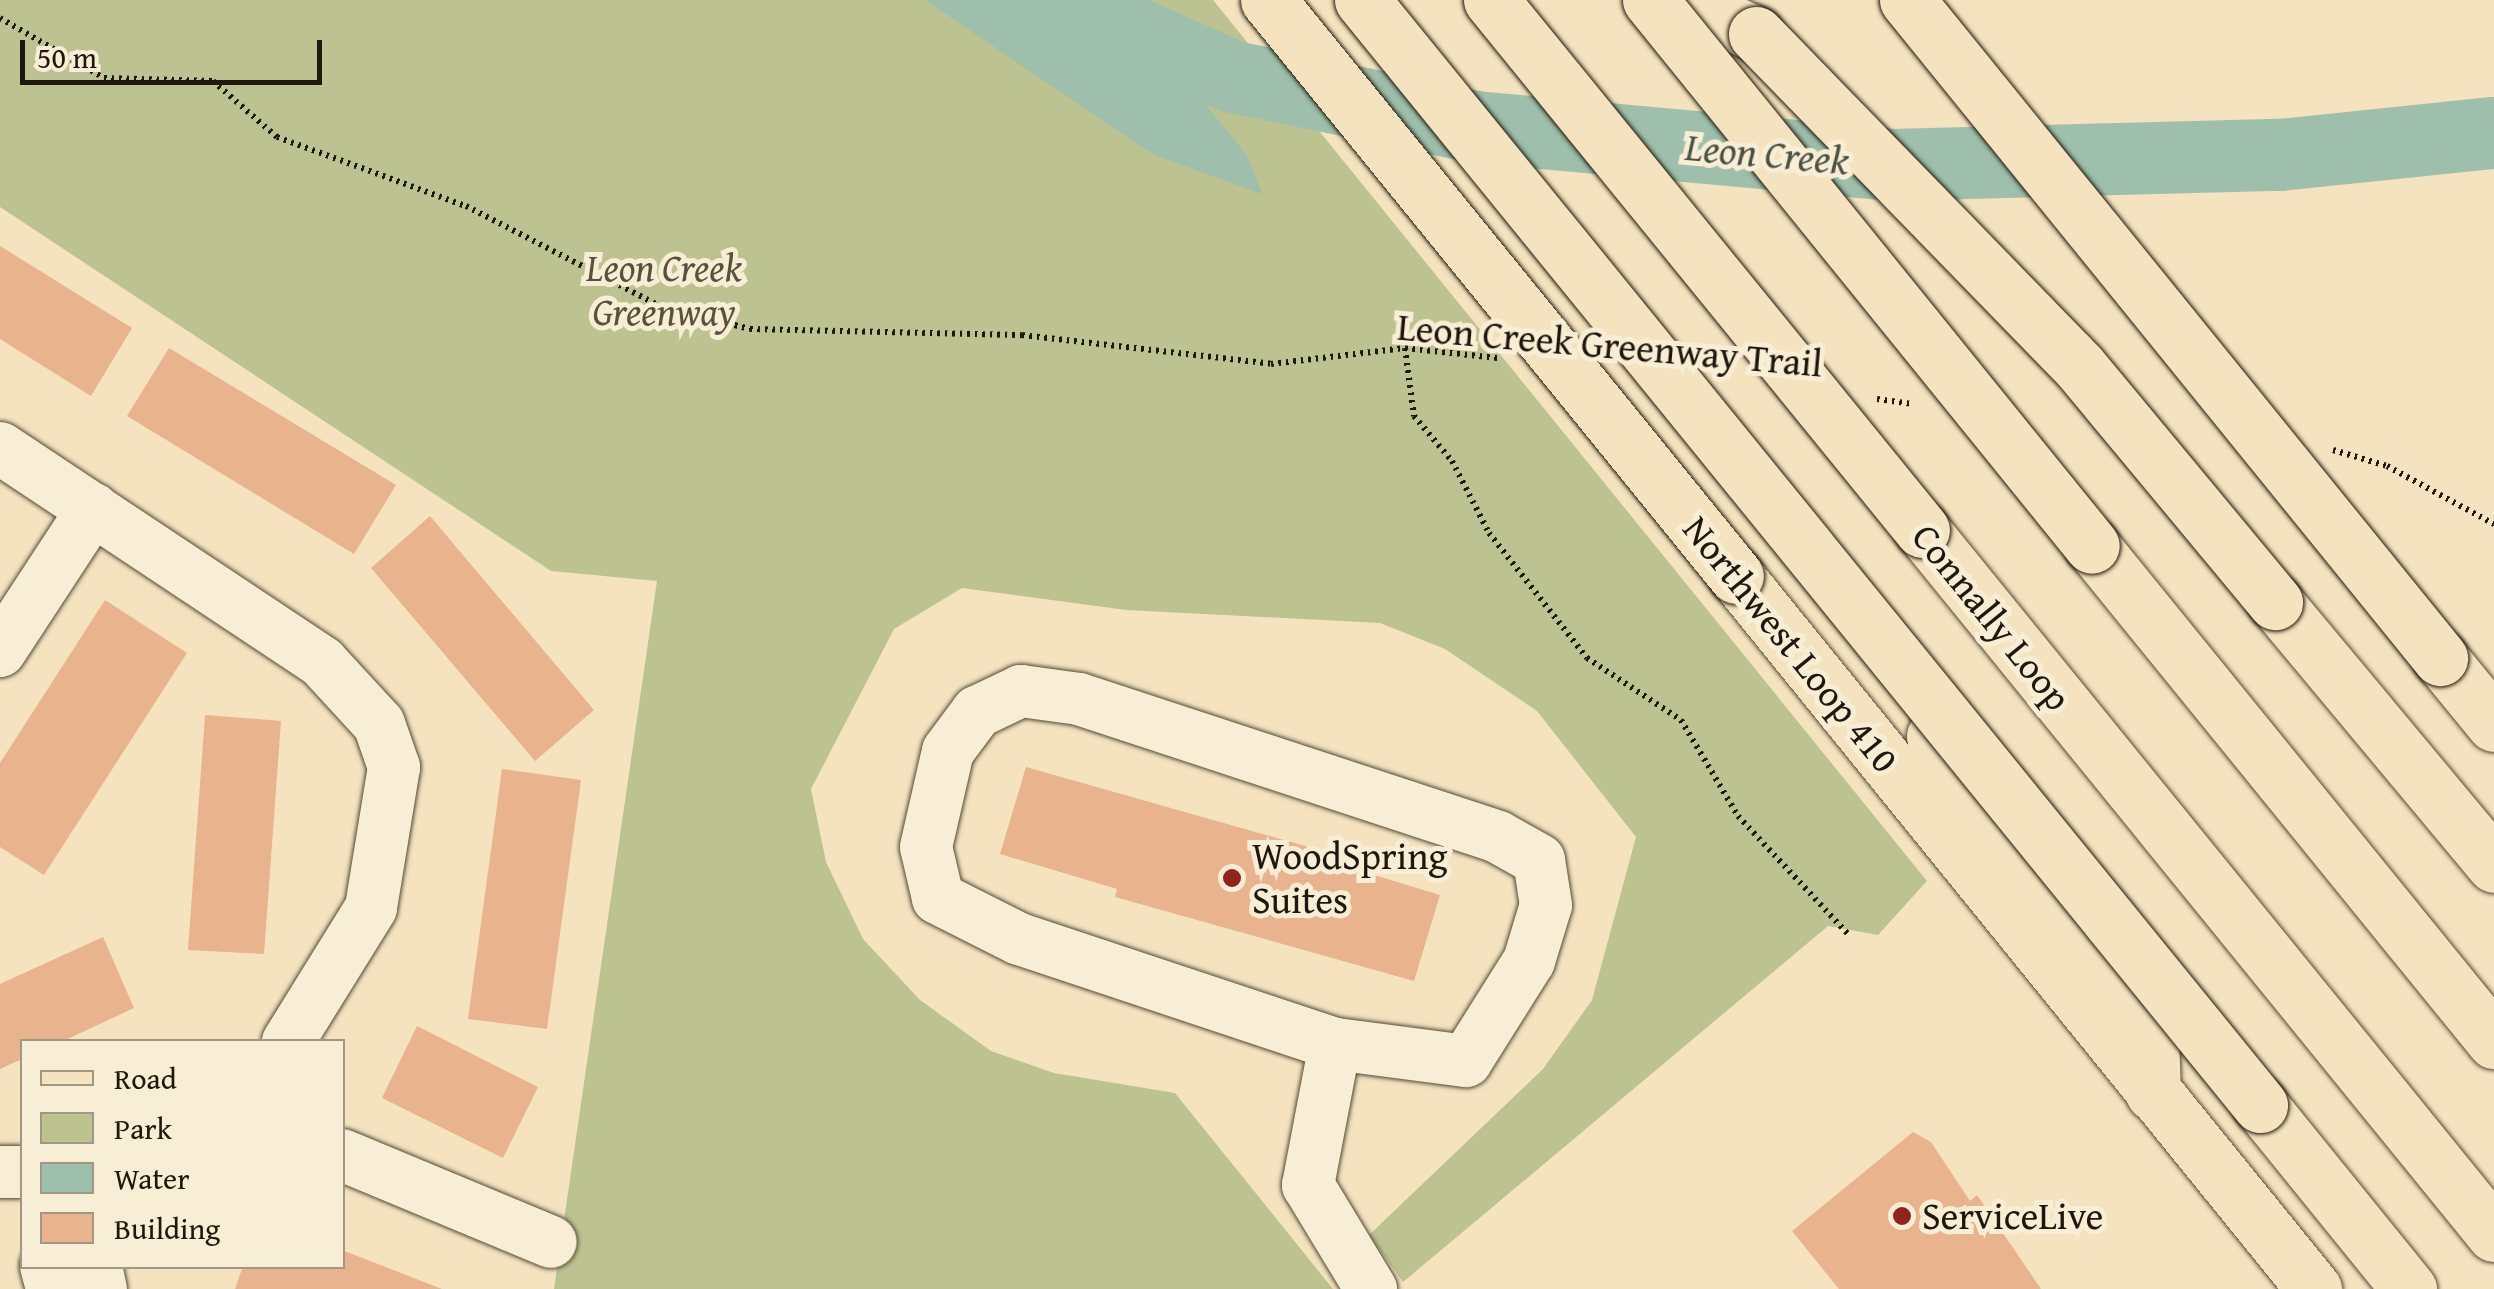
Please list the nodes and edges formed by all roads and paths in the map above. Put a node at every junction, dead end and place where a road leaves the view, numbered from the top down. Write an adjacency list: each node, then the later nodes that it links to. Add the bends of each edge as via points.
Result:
1 (1268, 0): 24 (main road, Northwest Loop 410, bridge)
2 (1362, 0): 30 (main road, bridge)
3 (1392, 0): 24 (main road, bridge, via 1526,196 1778,518 2151,1034)
4 (1490, 0): 26 (main road, Connally Loop, bridge)
5 (1650, 0): 22 (main road, bridge)
6 (1681, 0): 19 (main road, bridge, via 1756,34 2079,366)
7 (1907, 0): 18 (main road, bridge)
8 (0, 18): 9 (path, Leon Creek Greenway Trail, via 104,78 213,81 277,137 466,206 662,308 750,329 1022,334 1271,364)
9 (1404, 348): 10 (path, Leon Creek Greenway Trail); 20 (path, via 1414,416 1452,461 1489,534 1586,658 1681,720 1738,816)
10 (1513, 360)
11 (1860, 397): 12 (path, Leon Creek Greenway Trail)
12 (1936, 404)
13 (2321, 446): 16 (path, via 2387,466)
14 (0, 448): 15 (lane)
15 (93, 510): 17 (lane); 21 (lane, via 322,662 379,724 394,767 372,908)
16 (2494, 524)
17 (5, 631)
18 (2494, 724)
19 (2494, 865)
20 (1850, 936)
21 (290, 1039)
22 (2494, 1041)
23 (1335, 1044): 23 (lane, via 1019,939 938,898 926,846 931,806 948,751 977,712 1021,690 1079,699 1498,836 1540,860 1546,905 1529,961 1466,1060); 28 (lane, via 1308,1185)
24 (2154, 1093): 29 (main road, Northwest Loop 410)
25 (345, 1156): 27 (lane)
26 (2494, 1234)
27 (551, 1242)
28 (1371, 1289)
29 (2314, 1289)
30 (2410, 1289)

